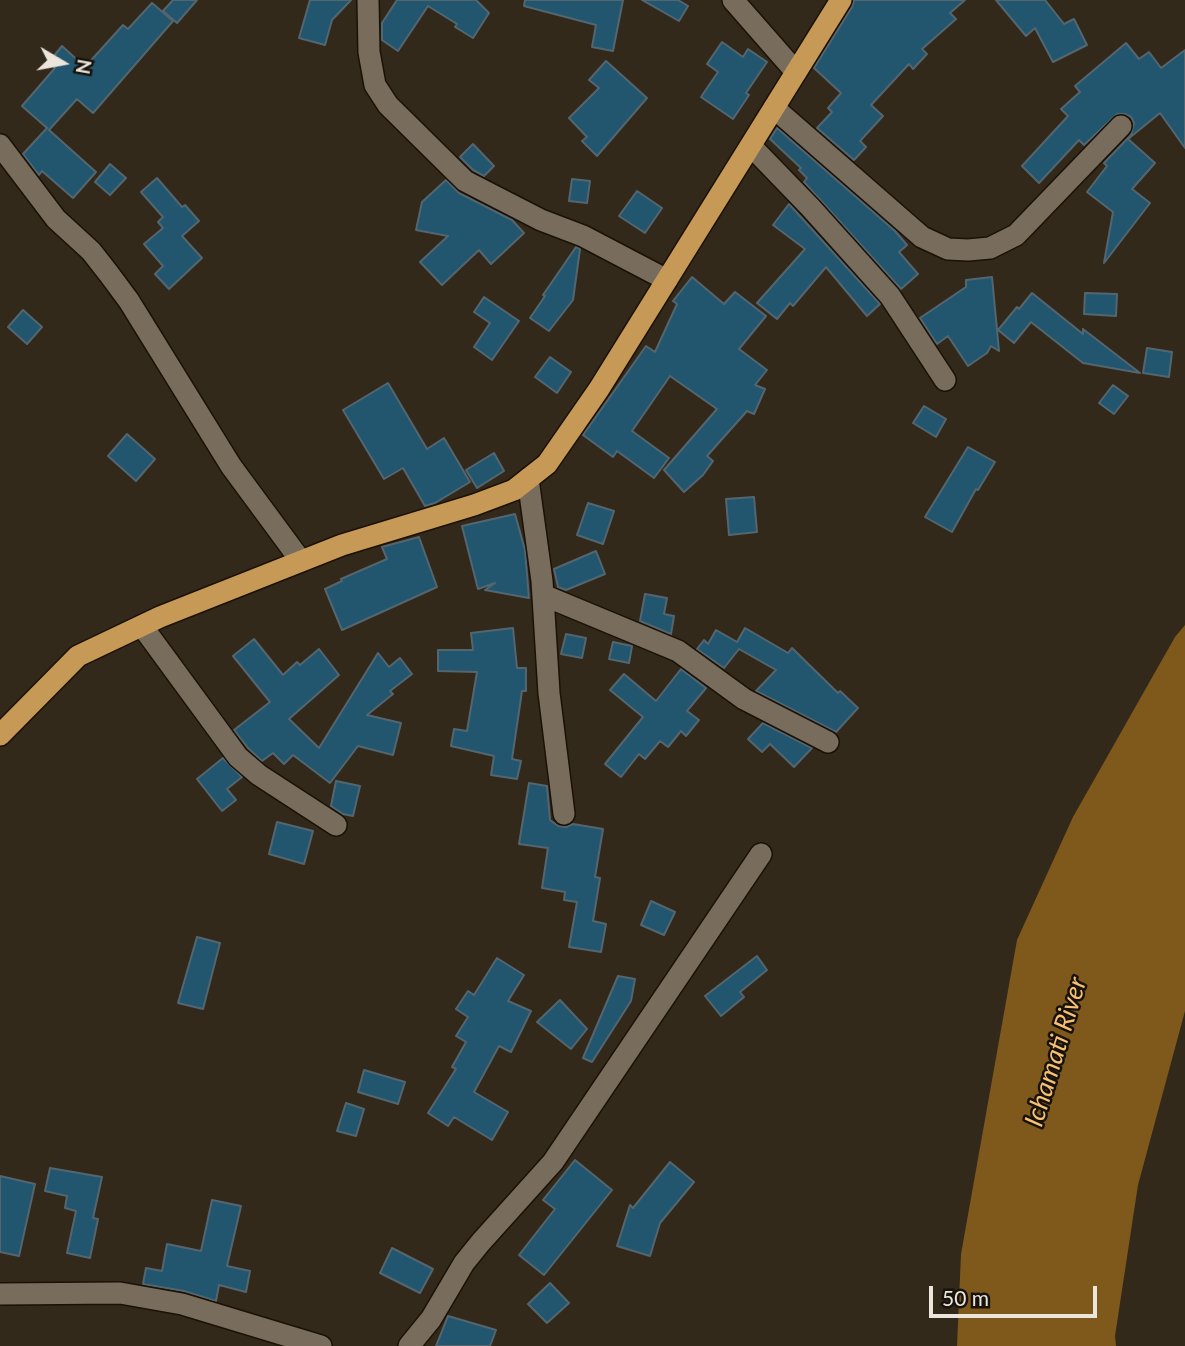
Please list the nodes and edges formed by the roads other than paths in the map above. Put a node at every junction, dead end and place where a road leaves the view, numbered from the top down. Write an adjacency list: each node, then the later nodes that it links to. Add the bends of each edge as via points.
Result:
1 (369, 0): 9 (street, via 369,52 375,85 388,104 466,181)
2 (733, 0): 4 (street)
3 (841, 0): 4 (highway)
4 (796, 72): 5 (highway)
5 (774, 108): 6 (street, via 922,237 948,249 990,248 1016,235); 8 (highway)
6 (1121, 126)
7 (0, 145): 12 (street, via 56,219 91,251 129,301 230,466)
8 (751, 146): 9 (highway); 10 (street, via 890,296)
9 (667, 280): 11 (highway, via 568,435 547,464)
10 (945, 380)
11 (528, 479): 12 (highway, via 514,490 474,505); 13 (street)
12 (302, 561): 14 (highway)
13 (543, 595): 16 (street, via 678,651 744,699); 17 (street)
14 (142, 626): 15 (highway, via 79,656); 18 (street, via 238,757)
15 (0, 735)
16 (828, 742)
17 (564, 814)
18 (337, 825)
19 (761, 854): 21 (street, via 553,1162 464,1263)
20 (0, 1294): 22 (street, via 120,1293 182,1304)
21 (412, 1345)
22 (321, 1346)

